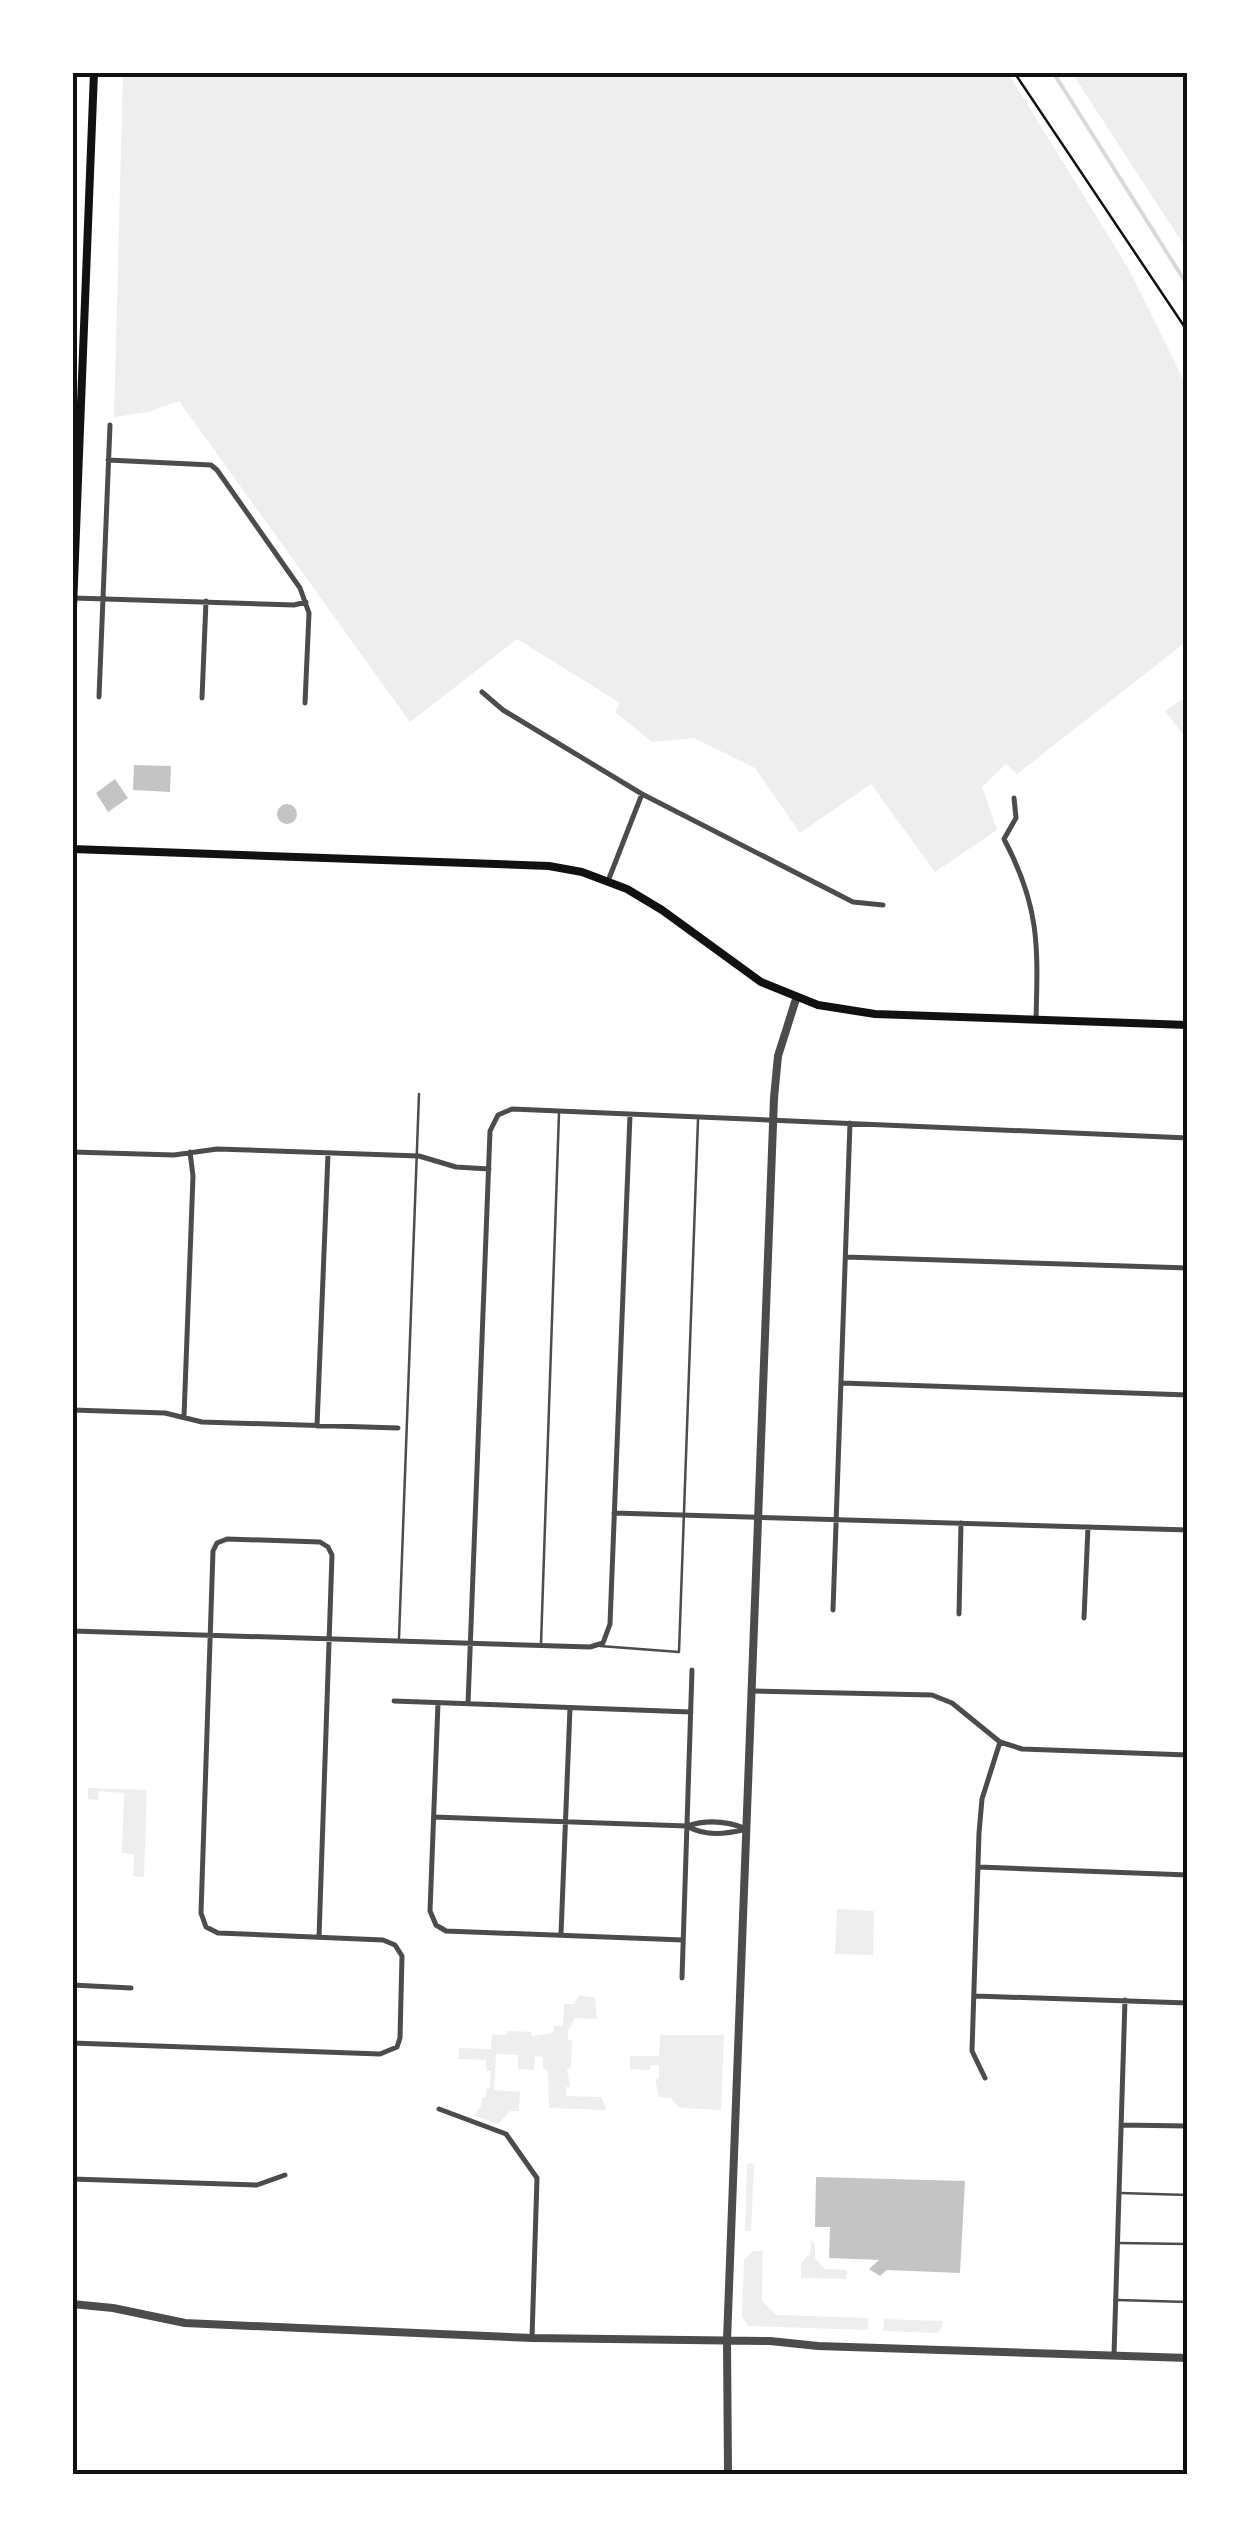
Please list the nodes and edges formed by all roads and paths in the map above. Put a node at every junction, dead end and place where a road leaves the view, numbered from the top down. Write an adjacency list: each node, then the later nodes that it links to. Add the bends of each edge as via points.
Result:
1 (94, 72): 5 (main road)
2 (1014, 72): 3 (path)
3 (1188, 332)
4 (110, 425): 7 (street)
5 (76, 433): 6 (main road)
6 (76, 446): 8 (main road)
7 (108, 460): 9 (street); 11 (street, via 211,465)
8 (74, 598): 9 (street); 12 (main road)
9 (103, 598): 10 (street); 14 (street)
10 (206, 602): 11 (street); 15 (street)
11 (306, 602): 16 (street)
12 (72, 633)
13 (482, 692): 17 (street)
14 (99, 698)
15 (202, 698)
16 (306, 703)
17 (642, 794): 20 (street); 21 (street, via 853,902)
18 (1014, 798): 23 (street, via 1016,818 1004,839 1035,915)
19 (72, 849): 20 (main road, via 528,864)
20 (608, 881): 22 (main road)
21 (883, 905)
22 (796, 999): 23 (main road, via 866,1013); 29 (street, via 778,1056)
23 (1036, 1020): 24 (main road)
24 (1188, 1024)
25 (420, 1094): 35 (lane)
26 (559, 1111): 27 (street); 36 (street, via 512,1109 498,1115 490,1127); 60 (lane)
27 (630, 1114): 28 (street); 45 (street)
28 (698, 1117): 29 (street); 46 (lane)
29 (774, 1120): 30 (street); 47 (street)
30 (850, 1123): 31 (street); 37 (street)
31 (1188, 1138)
32 (72, 1152): 33 (street)
33 (190, 1152): 34 (street); 42 (street)
34 (328, 1153): 35 (street); 43 (street)
35 (417, 1156): 36 (street); 58 (lane)
36 (489, 1169): 59 (street)
37 (846, 1257): 38 (street); 39 (street)
38 (1188, 1268)
39 (841, 1383): 40 (street); 48 (street)
40 (1188, 1394)
41 (72, 1410): 42 (street)
42 (184, 1416): 43 (street)
43 (318, 1426): 44 (street)
44 (398, 1428)
45 (614, 1513): 46 (street); 61 (street, via 610,1624)
46 (684, 1515): 47 (street); 61 (lane, via 679,1652)
47 (759, 1517): 48 (street); 63 (street)
48 (836, 1518): 49 (street); 52 (street)
49 (961, 1522): 50 (street); 53 (street)
50 (1088, 1527): 51 (street); 54 (street)
51 (1188, 1530)
52 (833, 1610)
53 (959, 1614)
54 (1084, 1618)
55 (72, 1630): 56 (street)
56 (211, 1635): 57 (street); 57 (street, via 213,1552 227,1539 328,1547); 78 (street, via 201,1913 206,1927 218,1934)
57 (328, 1638): 58 (street); 78 (street)
58 (399, 1641): 59 (street)
59 (471, 1644): 60 (street); 66 (street)
60 (540, 1646): 61 (street)
61 (599, 1646)
62 (692, 1670): 68 (street)
63 (752, 1690): 69 (street, via 932,1695); 74 (street)
64 (394, 1701): 65 (street)
65 (438, 1703): 66 (street); 71 (street)
66 (468, 1704): 67 (street)
67 (570, 1708): 68 (street); 72 (street)
68 (691, 1712): 73 (street)
69 (1000, 1742): 70 (street, via 1022,1749); 75 (street, via 982,1799)
70 (1188, 1755)
71 (434, 1817): 72 (street); 77 (street, via 434,1923 446,1930)
72 (565, 1822): 73 (street); 77 (street)
73 (687, 1826): 74 (street, via 701,1821); 74 (street, via 700,1833); 79 (street)
74 (747, 1828): 101 (street)
75 (979, 1867): 76 (street); 83 (street)
76 (1188, 1875)
77 (561, 1935): 79 (street)
78 (319, 1937): 86 (street, via 396,1945 402,1956 398,2047 380,2054)
79 (683, 1940): 80 (street)
80 (682, 1978)
81 (72, 1986): 82 (street)
82 (131, 1988)
83 (976, 1996): 84 (street); 87 (street, via 972,2051)
84 (1125, 2000): 85 (street); 89 (street)
85 (1188, 2003)
86 (72, 2042)
87 (985, 2078)
88 (439, 2109): 100 (street, via 506,2134 537,2178)
89 (1121, 2125): 90 (street); 93 (street)
90 (1188, 2126)
91 (285, 2175): 92 (street, via 257,2185)
92 (72, 2179)
93 (1118, 2193): 94 (lane); 95 (street)
94 (1188, 2195)
95 (1117, 2242): 96 (lane); 97 (street)
96 (1188, 2244)
97 (1115, 2300): 98 (lane); 102 (street)
98 (1188, 2302)
99 (72, 2304): 100 (street, via 185,2323)
100 (532, 2338): 101 (street)
101 (728, 2340): 102 (street); 104 (street)
102 (1114, 2355): 103 (street)
103 (1188, 2358)
104 (728, 2474)

